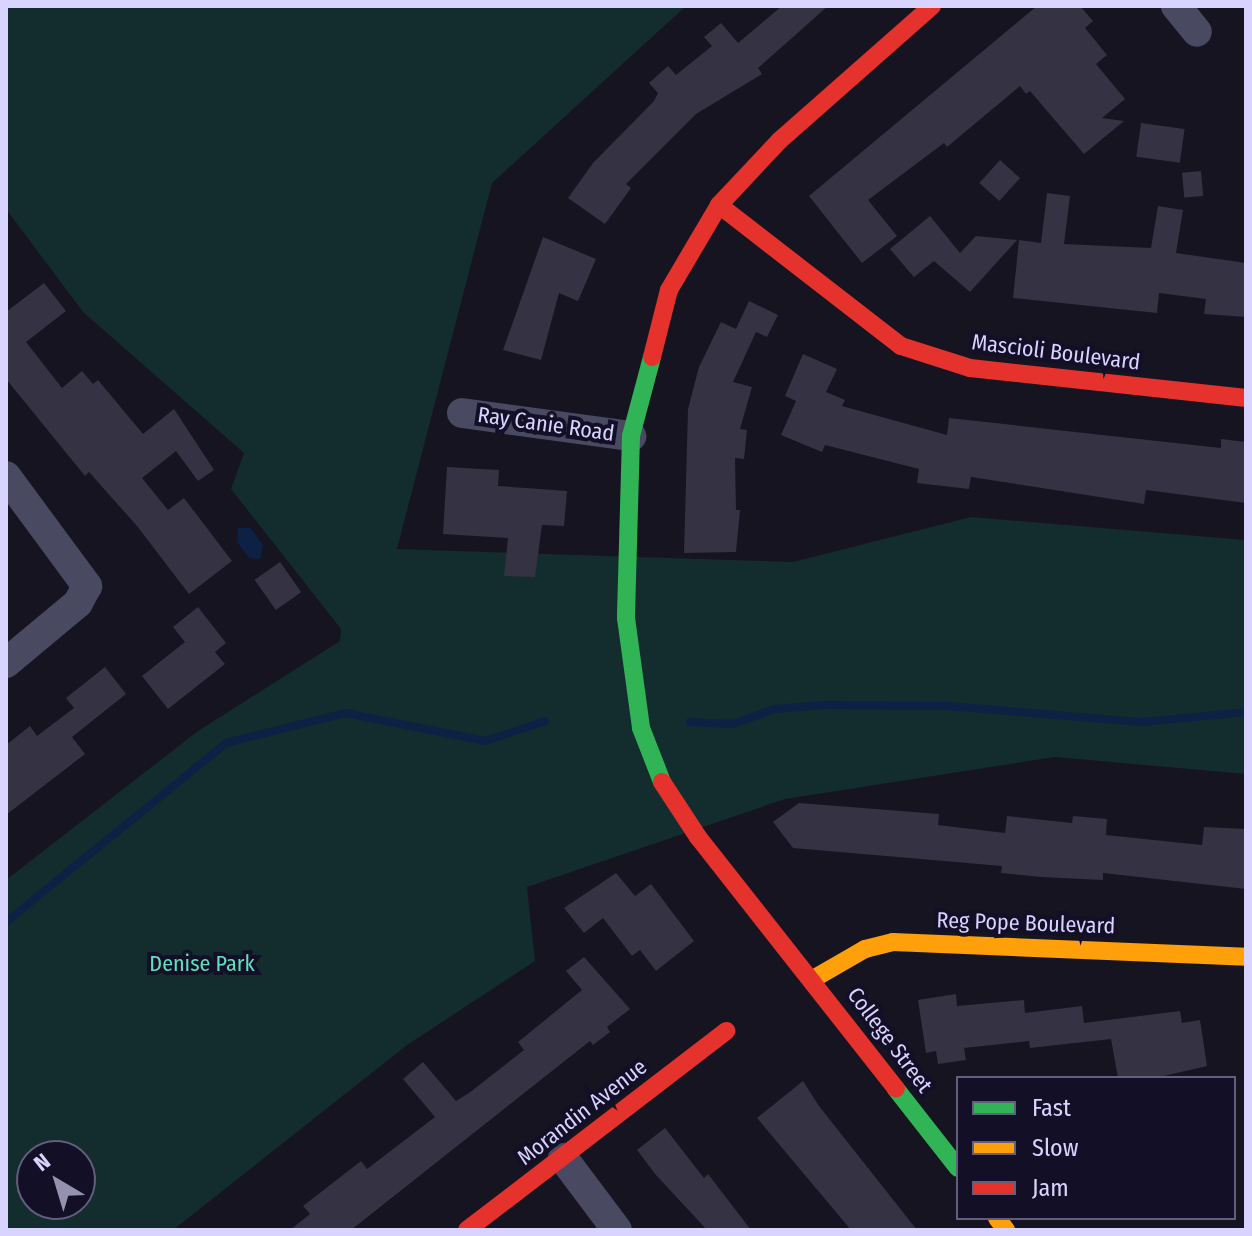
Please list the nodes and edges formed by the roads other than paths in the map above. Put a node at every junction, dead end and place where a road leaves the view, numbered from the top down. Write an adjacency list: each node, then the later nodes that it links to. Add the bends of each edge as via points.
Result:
1 (932, 6): 4 (street, College Street, via 779,141)
2 (1176, 6): 3 (street)
3 (1197, 32)
4 (719, 205): 5 (street, Mascioli Boulevard, via 901,346 970,368); 7 (street, College Street, via 669,290)
5 (1246, 398)
6 (462, 413): 7 (street, Ray Canie Road)
7 (631, 436): 11 (street, College Street, via 626,618 641,728 661,781 698,837)
8 (6, 476): 9 (street, via 87,586 78,603)
9 (6, 663)
10 (1246, 957): 11 (street, Reg Pope Boulevard, via 893,942 865,949)
11 (813, 979): 14 (street, College Street)
12 (726, 1031): 13 (street, Morandin Avenue)
13 (563, 1158): 15 (street, Morandin Avenue); 16 (street)
14 (956, 1165)
15 (467, 1230)
16 (617, 1230)

